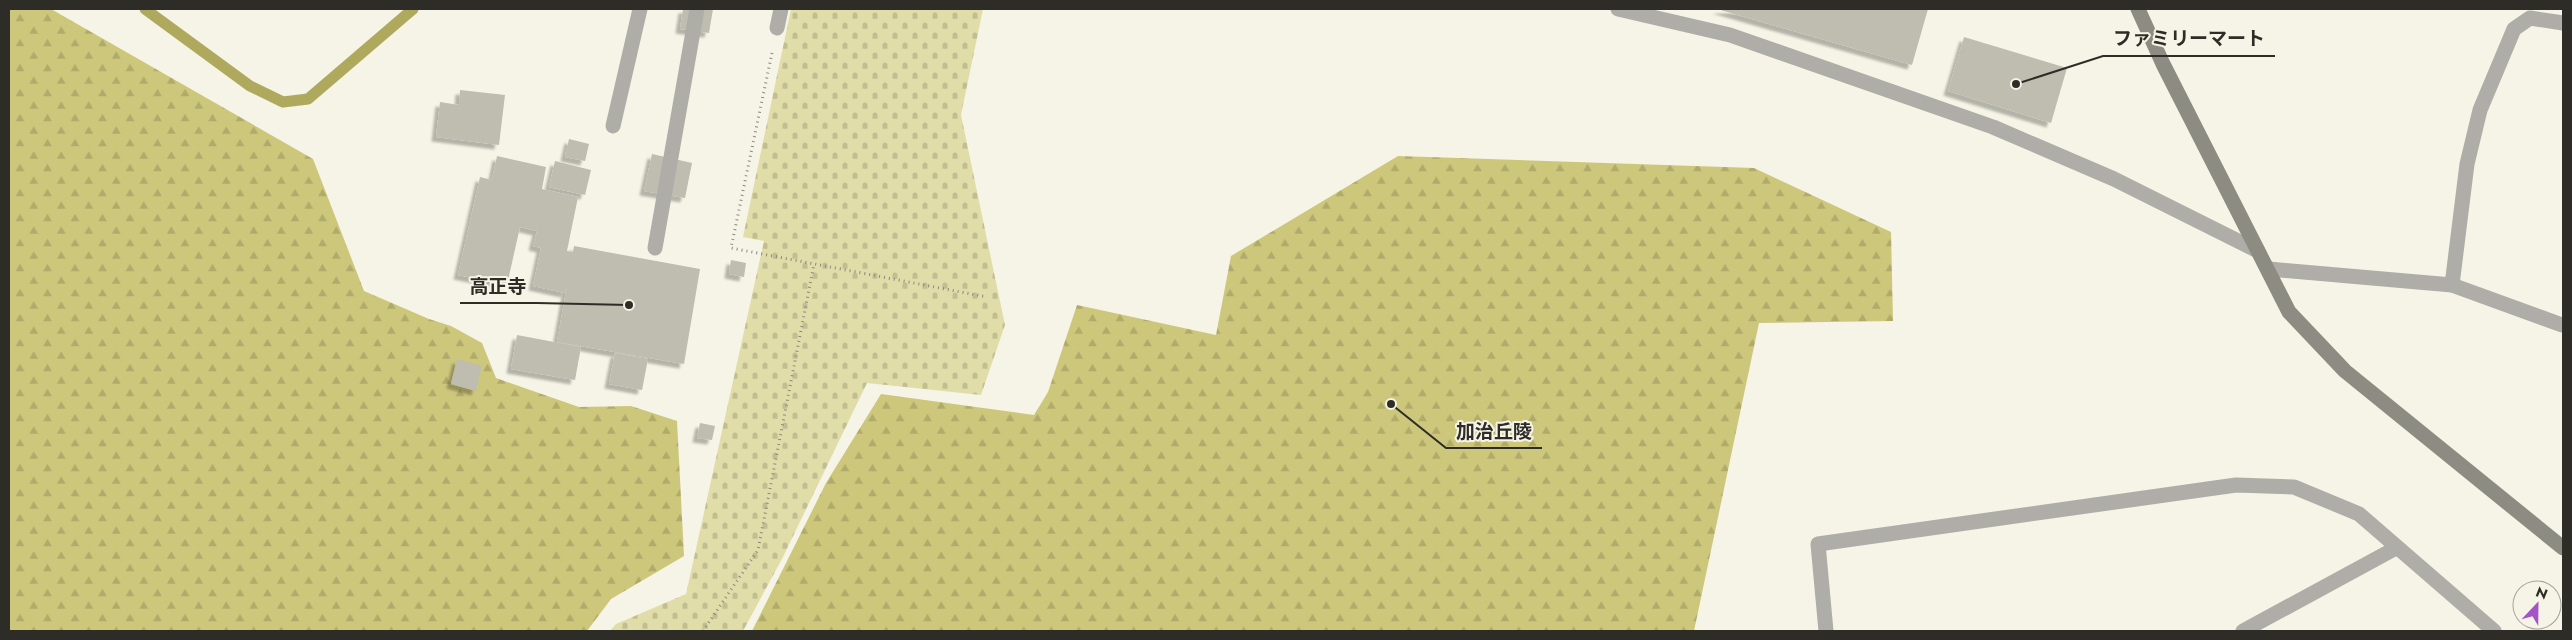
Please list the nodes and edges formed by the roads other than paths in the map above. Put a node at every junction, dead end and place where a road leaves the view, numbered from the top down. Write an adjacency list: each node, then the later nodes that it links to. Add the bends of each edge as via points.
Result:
1 (640, 9): 8 (street)
2 (697, 9): 9 (street)
3 (781, 9): 7 (street)
4 (1618, 9): 10 (street, via 1730,35 1994,127 2114,179)
5 (2138, 9): 10 (street)
6 (2563, 22): 12 (street, via 2530,18 2514,29 2484,101 2467,164)
7 (777, 28)
8 (613, 126)
9 (655, 248)
10 (2258, 251): 11 (street)
11 (2269, 269): 12 (street); 15 (street, via 2289,312 2345,371)
12 (2452, 285): 13 (street)
13 (2562, 325)
14 (2396, 548): 16 (street, via 2359,514 2294,487 2236,485 1818,544); 17 (street); 18 (street)
15 (2563, 548)
16 (1826, 631)
17 (2243, 631)
18 (2494, 631)

